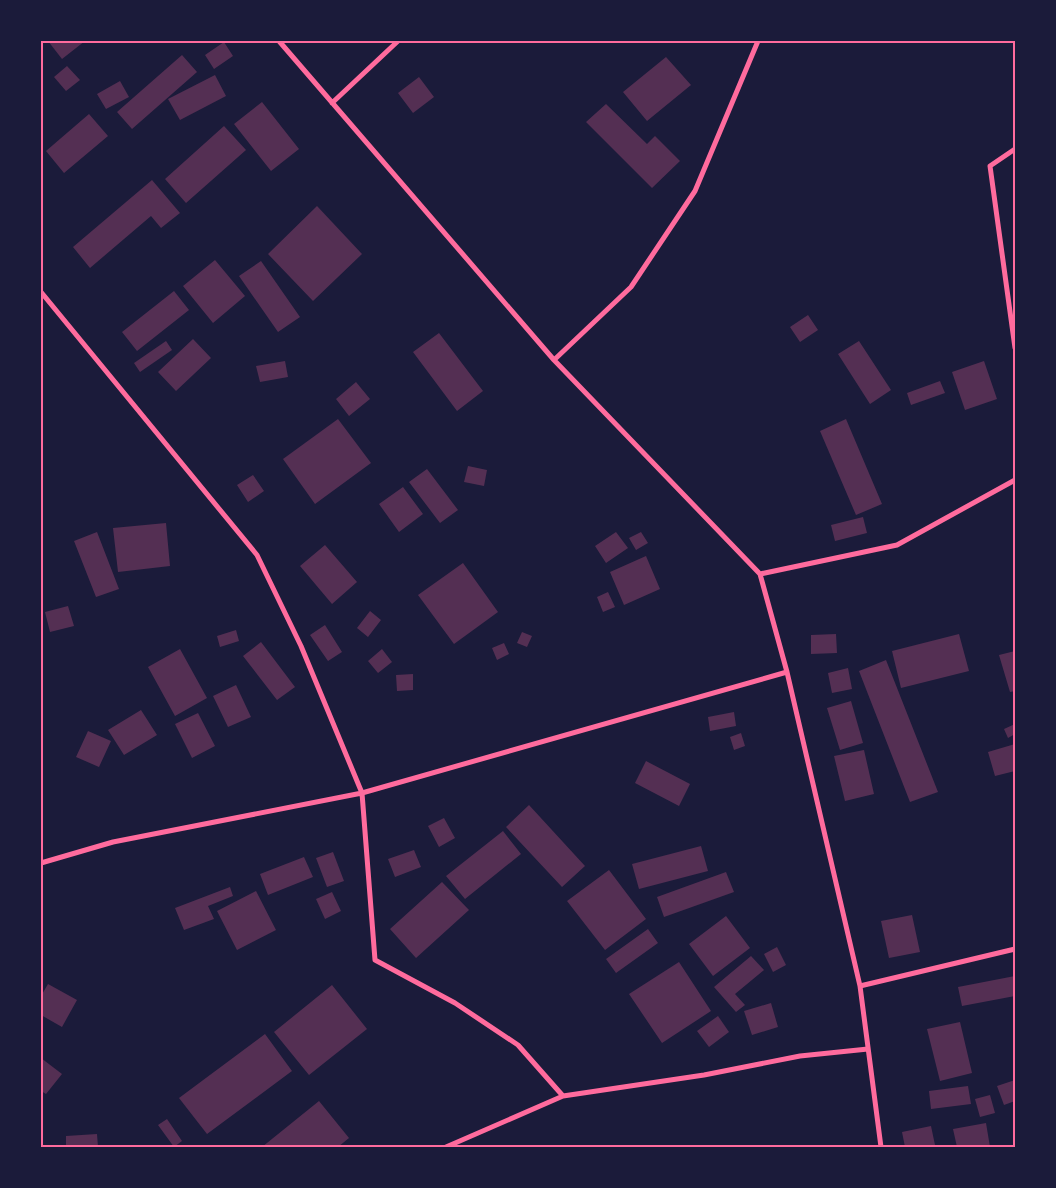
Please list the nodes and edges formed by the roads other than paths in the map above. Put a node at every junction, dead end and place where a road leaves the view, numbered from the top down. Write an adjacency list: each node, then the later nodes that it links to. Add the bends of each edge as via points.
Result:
1 (279, 41): 4 (street)
2 (398, 41): 4 (street)
3 (758, 41): 8 (street, via 696,191 631,287)
4 (332, 103): 8 (street)
5 (1015, 149): 7 (street, via 990,166)
6 (41, 292): 12 (street, via 257,555 301,646)
7 (1015, 348)
8 (554, 360): 10 (street)
9 (1015, 480): 10 (street, via 897,545)
10 (760, 574): 11 (street)
11 (787, 672): 12 (street); 15 (street)
12 (362, 793): 13 (street, via 113,842); 17 (street, via 375,960 455,1003 518,1045)
13 (41, 863)
14 (1015, 949): 15 (street)
15 (860, 986): 16 (street)
16 (868, 1049): 17 (street, via 800,1056 704,1075); 19 (street)
17 (563, 1096): 18 (street)
18 (446, 1147)
19 (881, 1147)

